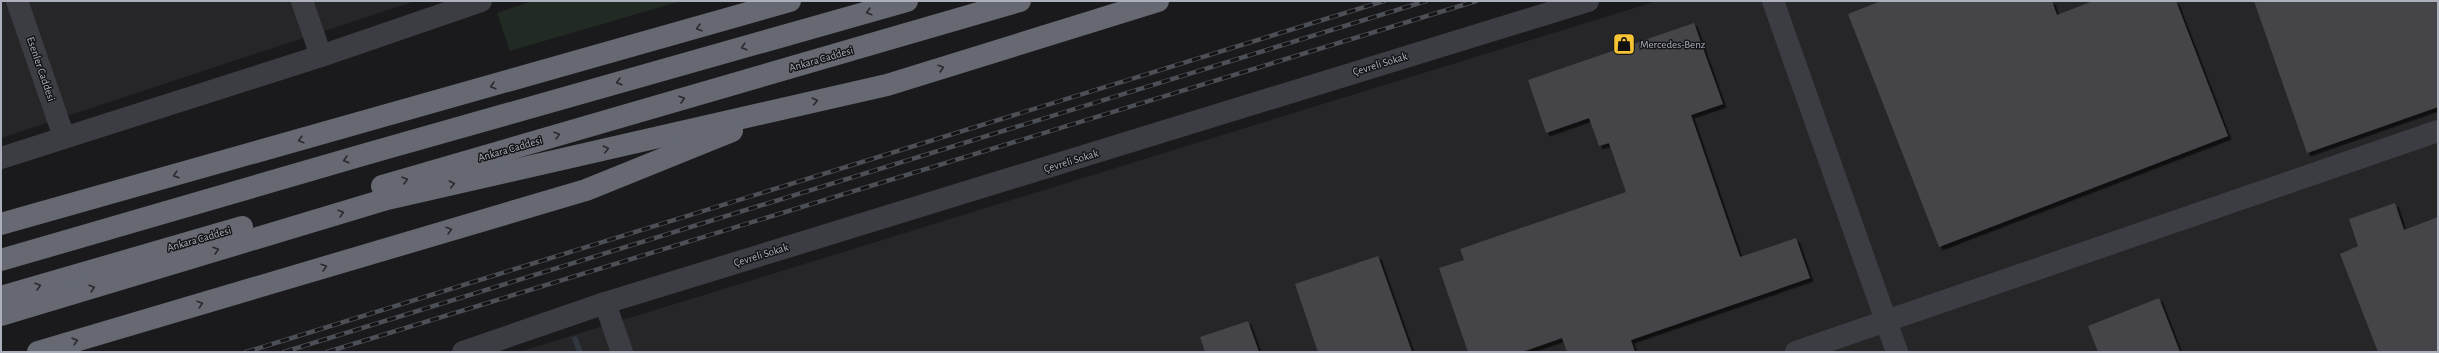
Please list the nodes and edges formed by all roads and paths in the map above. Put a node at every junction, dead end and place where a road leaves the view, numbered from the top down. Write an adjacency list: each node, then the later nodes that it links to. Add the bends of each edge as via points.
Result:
1 (17, 1): 14 (street, Esenler Caddesi)
2 (302, 1): 11 (street)
3 (481, 1): 11 (street)
4 (790, 1): 10 (highway, one-way to 10)
5 (907, 1): 15 (highway, one-way to 15)
6 (1020, 1): 19 (highway, Ankara Caddesi, one-way to 6)
7 (1158, 1): 12 (highway, one-way to 7, via 887,85)
8 (1588, 1): 20 (street, Çevreli Sokak)
9 (1773, 1): 23 (street)
10 (621, 51): 15 (highway); 17 (highway, one-way to 17)
11 (321, 56): 14 (street)
12 (794, 106): 21 (highway, one-way to 12, via 387,199); 24 (highway, one-way to 12, via 586,190)
13 (2438, 131): 23 (street)
14 (64, 137): 16 (street)
15 (373, 152): 18 (highway, one-way to 18)
16 (1, 158)
17 (1, 224)
18 (1, 260)
19 (1, 297)
20 (605, 303): 22 (street, Çevreli Sokak); 27 (street)
21 (1, 315)
22 (553, 320): 25 (street); 26 (street)
23 (1886, 321): 28 (street); 29 (street)
24 (38, 352)
25 (463, 352)
26 (503, 352)
27 (622, 352)
28 (1796, 352)
29 (1897, 352)

